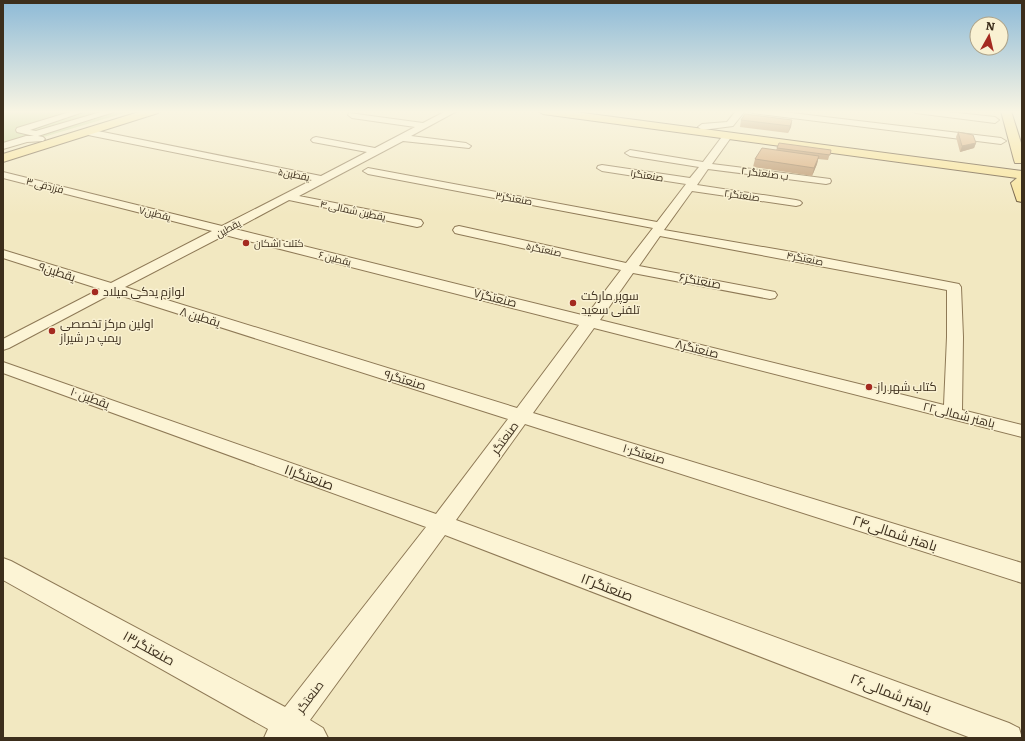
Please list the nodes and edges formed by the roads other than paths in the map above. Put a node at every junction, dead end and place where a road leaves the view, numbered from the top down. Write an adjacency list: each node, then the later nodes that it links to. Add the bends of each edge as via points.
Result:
1 (18, 146): 14 (main road)
2 (44, 146): 17 (main road)
3 (154, 146): 25 (street, یقطین۵)
4 (346, 146): 13 (street)
5 (387, 146): 13 (street, یقطین)
6 (463, 146): 7 (street)
7 (466, 146)
8 (720, 146): 19 (street, صنعتگر)
9 (823, 146): 18 (main road)
10 (969, 146): 15 (street)
11 (1000, 146): 15 (main road)
12 (1016, 146): 20 (main road)
13 (376, 151): 25 (street, یقطین)
14 (3, 152)
15 (1002, 152): 18 (main road, via 979,162); 20 (main road)
16 (630, 153): 19 (street, ۲ ب صنعتگر)
17 (3, 158)
18 (950, 162): 20 (main road); 24 (main road); 28 (main road, via 994,176)
19 (705, 165): 26 (street, ۲ ب صنعتگر); 27 (street, صنعتگر)
20 (1021, 165)
21 (602, 168): 27 (street, صنعتگر۱)
22 (368, 171): 33 (street, صنعتگر۳)
23 (3, 175): 29 (street, فرزدقی ۳)
24 (1022, 175)
25 (322, 179): 30 (street, یقطین)
26 (826, 181)
27 (691, 184): 31 (street, صنعتگر۲); 33 (street, صنعتگر)
28 (1021, 189)
29 (87, 196): 34 (street, یقطین۷)
30 (289, 197): 32 (street, یقطین شمالی ۴); 34 (street, یقطین)
31 (796, 203)
32 (417, 223)
33 (658, 229): 37 (street, صنعتگر); 46 (street, صنعتگر۴, via 954,287)
34 (224, 230): 38 (street, یقطین ۶); 39 (street, یقطین)
35 (459, 230): 37 (street, صنعتگر۵)
36 (3, 254): 39 (street, یقطین۹)
37 (630, 268): 40 (street, صنعتگر۶); 41 (street, صنعتگر)
38 (400, 274): 41 (street, صنعتگر۷)
39 (111, 289): 42 (street, یقطین ۸); 43 (street, یقطین)
40 (770, 295)
41 (590, 322): 45 (street, صنعتگر۸); 47 (street, صنعتگر)
42 (289, 344): 47 (street, صنعتگر۹)
43 (3, 345)
44 (3, 367): 48 (street, یقطین ۱۰)
45 (804, 376): 46 (street, باهنر شمالی۲۲)
46 (953, 413): 49 (street, باهنر شمالی۲۲)
47 (521, 415): 50 (street, صنعتگر۱۰); 51 (street, صنعتگر)
48 (176, 429): 51 (street, صنعتگر۱۱)
49 (1022, 431)
50 (767, 493): 53 (street, باهنر شمالی۲۴)
51 (442, 524): 54 (street, صنعتگر۱۲); 55 (street, صنعتگر)
52 (6, 570): 55 (street, صنعتگر۱۳)
53 (1022, 573)
54 (773, 649): 56 (street, باهنر شمالی۲۶)
55 (294, 734)
56 (1009, 738)

